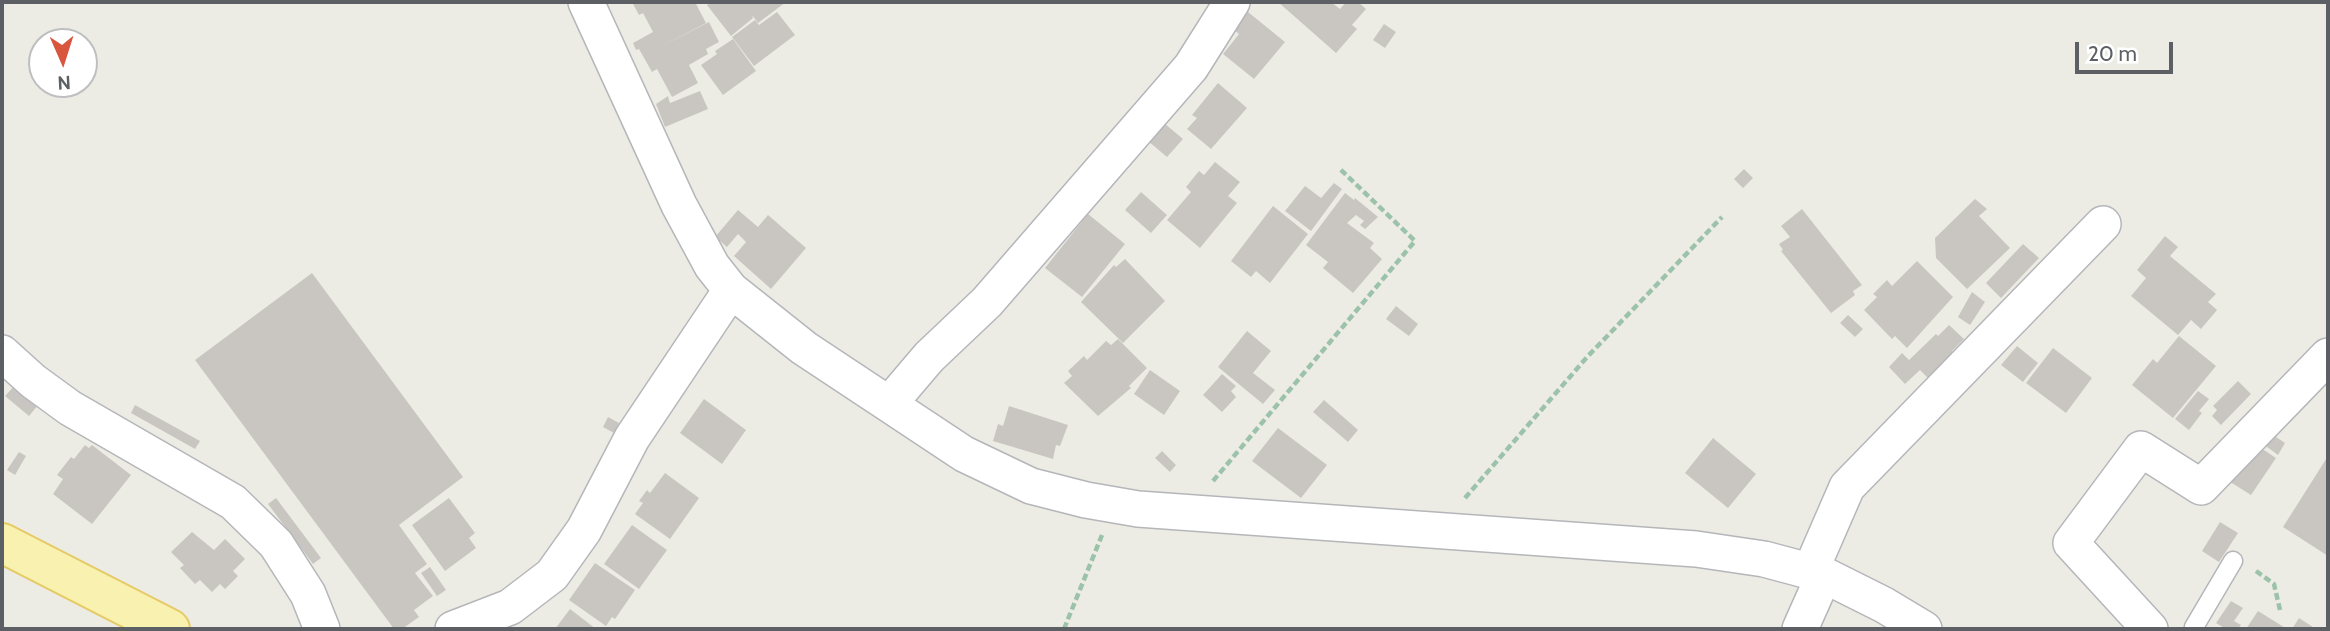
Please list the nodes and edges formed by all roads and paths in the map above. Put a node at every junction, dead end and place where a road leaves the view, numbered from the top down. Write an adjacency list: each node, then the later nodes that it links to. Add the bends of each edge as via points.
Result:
1 (586, 2): 6 (street, via 678,205)
2 (1231, 2): 9 (street, via 1182,77 988,302 929,357)
3 (1339, 168): 11 (path, via 1415,241 1203,492)
4 (1722, 217): 12 (path, via 1579,367 1452,512)
5 (2103, 224): 15 (street, via 1847,487)
6 (731, 290): 9 (street, via 804,348); 19 (street, via 632,438 584,530 552,575 510,607)
7 (2, 353): 18 (street, via 70,408 233,502 276,544 308,594)
8 (2328, 356): 23 (street, via 2201,487 2141,449 2071,543)
9 (889, 404): 10 (street, via 964,454 1031,486)
10 (1114, 505): 11 (street); 20 (path)
11 (1204, 514): 12 (street)
12 (1445, 531): 15 (street, via 1696,549 1764,559)
13 (2, 543): 17 (main road)
14 (2233, 561): 16 (path, via 2274,584); 24 (lane)
15 (1817, 574): 21 (street); 22 (street)
16 (2280, 610)
17 (170, 629)
18 (322, 629)
19 (453, 629)
20 (1064, 629)
21 (1800, 629)
22 (1924, 629)
23 (2150, 629)
24 (2195, 629)

